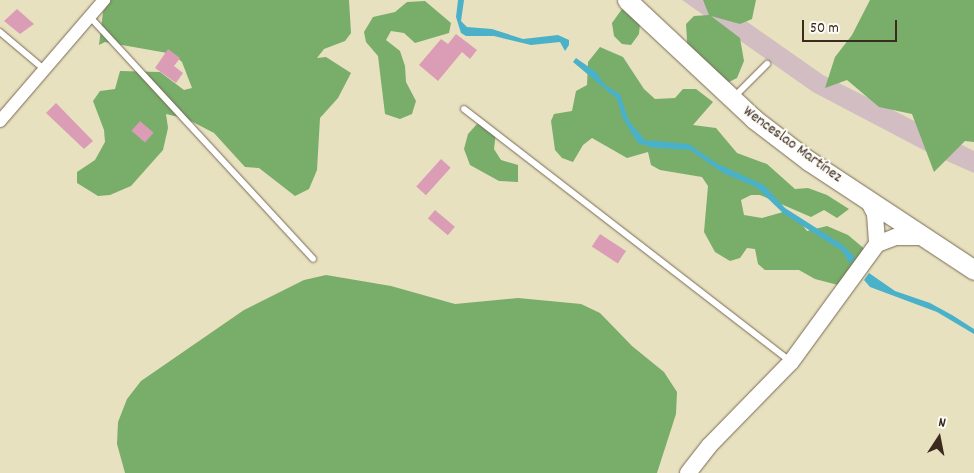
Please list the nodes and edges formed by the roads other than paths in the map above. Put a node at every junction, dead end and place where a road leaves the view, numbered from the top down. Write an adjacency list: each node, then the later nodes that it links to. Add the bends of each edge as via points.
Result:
1 (104, 0): 3 (street)
2 (627, 0): 7 (main road, Wenceslao Martínez)
3 (90, 17): 6 (street); 13 (lane)
4 (0, 32): 6 (lane)
5 (767, 64): 7 (lane)
6 (45, 70): 9 (street)
7 (731, 100): 10 (main road, Wenceslao Martínez, via 809,161)
8 (464, 109): 15 (lane)
9 (0, 121)
10 (868, 200): 11 (main road, Wenceslao Martínez); 12 (street, via 875,214)
11 (924, 237): 12 (street, via 895,237); 14 (main road, Wenceslao Martínez)
12 (877, 244): 15 (street)
13 (313, 259)
14 (974, 270)
15 (791, 362): 16 (street, via 709,446)
16 (688, 473)

